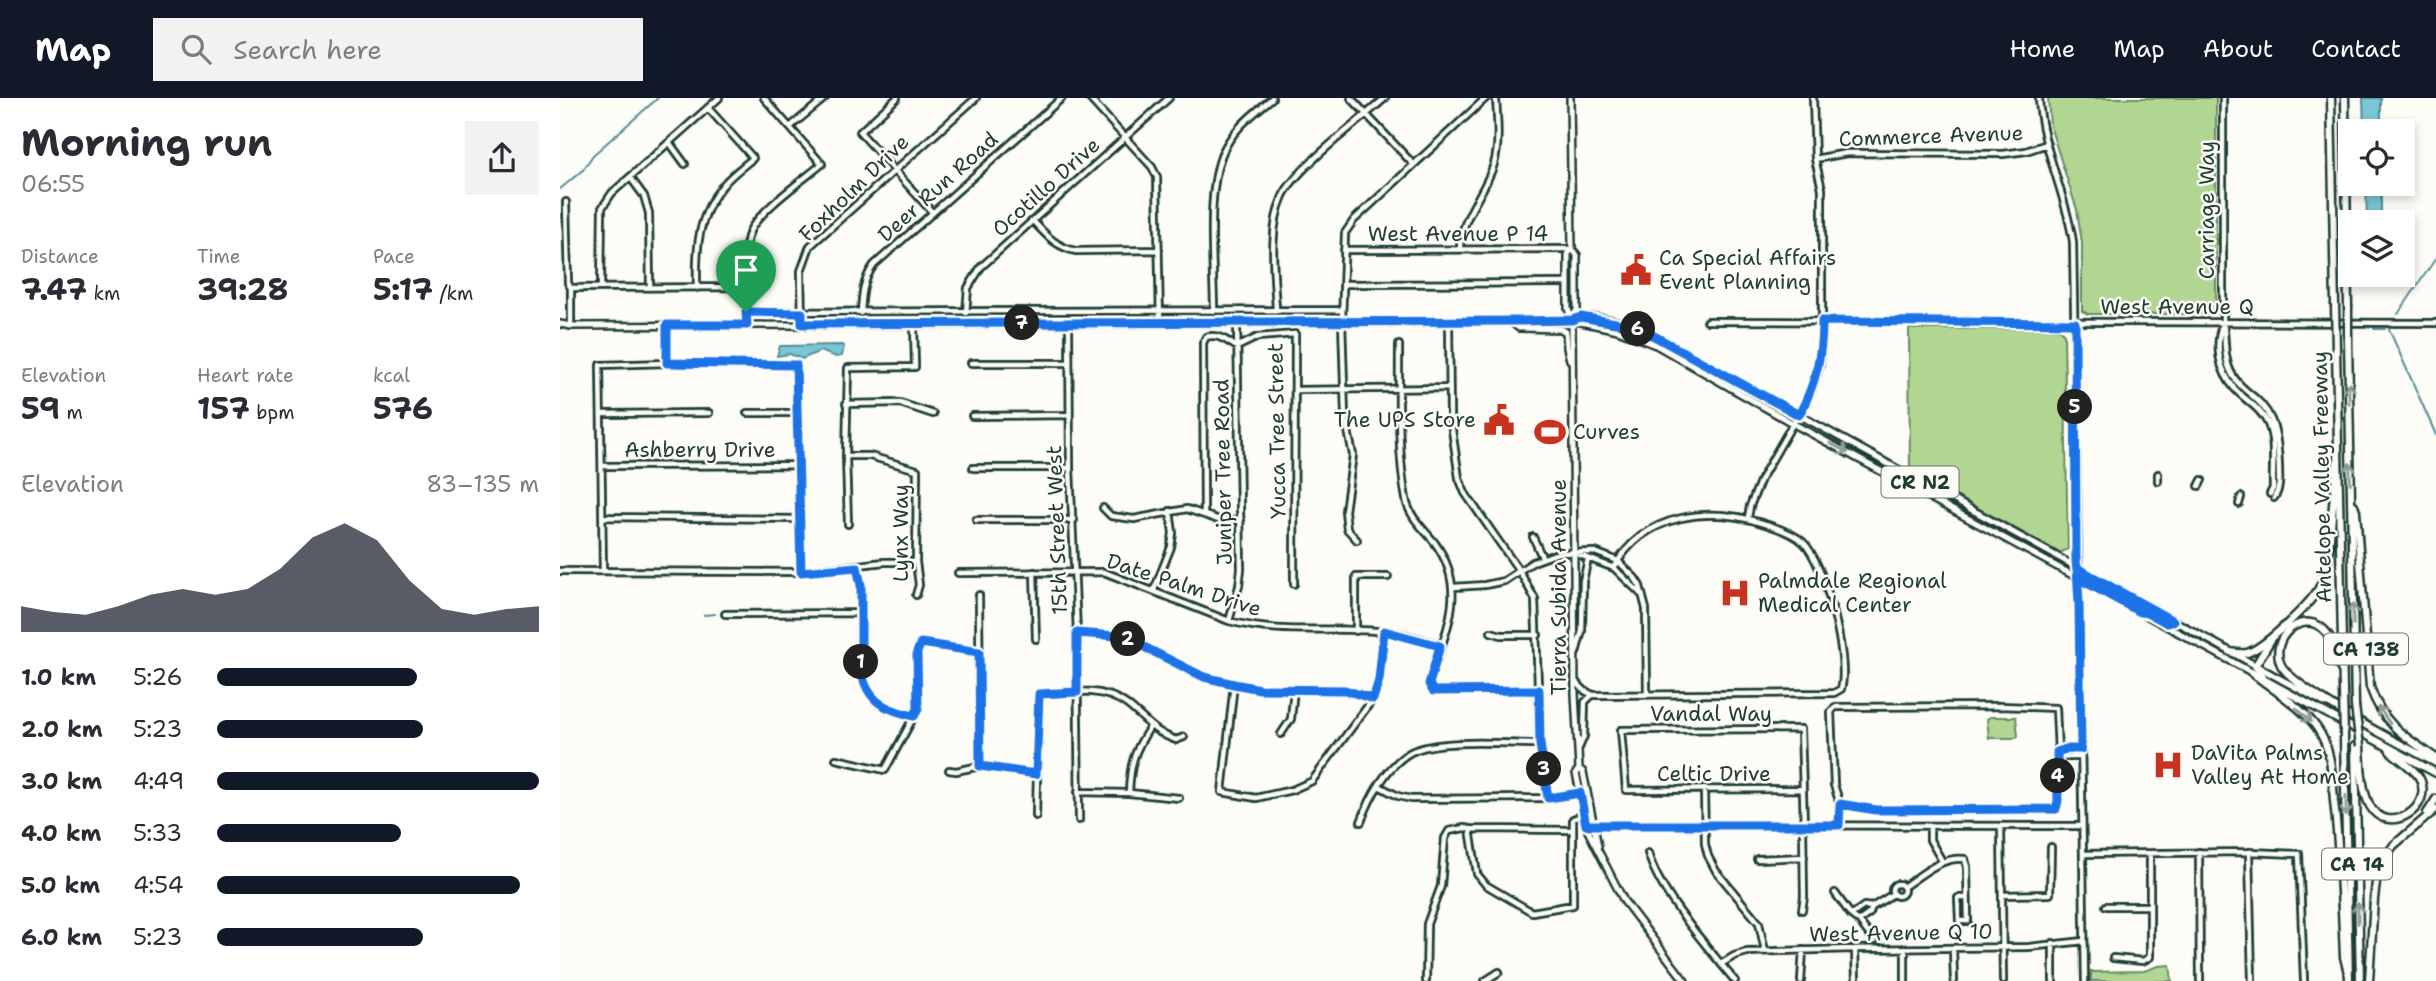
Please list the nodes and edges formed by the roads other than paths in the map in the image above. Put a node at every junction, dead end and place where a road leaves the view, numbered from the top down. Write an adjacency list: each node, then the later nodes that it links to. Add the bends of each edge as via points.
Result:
1 (719, 98): 20 (street)
2 (764, 98): 22 (street)
3 (825, 98): 22 (street)
4 (897, 98): 29 (street, via 860,132)
5 (976, 98): 29 (street, Foxholm Drive)
6 (1062, 98): 32 (street, Deer Run Road)
7 (1089, 98): 23 (street)
8 (1169, 98): 23 (street, Ocotillo Drive)
9 (1272, 98): 47 (street, via 1232,136 1215,171)
10 (1351, 98): 21 (street)
11 (1385, 98): 21 (street)
12 (1486, 98): 28 (street)
13 (1496, 98): 34 (street, via 1496,156 1463,229)
14 (1570, 98): 35 (main road)
15 (1813, 98): 26 (street)
16 (2039, 98): 25 (street)
17 (2223, 98): 64 (street, Carriage Way)
18 (2331, 98): 95 (highway, Antelope Valley Freeway / CA 14, bridge)
19 (2344, 98): 105 (highway, Antelope Valley Freeway / CA 14, one-way to 19, bridge)
20 (708, 108): 24 (street); 44 (street, via 753,158 724,184 709,206 699,231)
21 (1366, 115): 28 (street); 45 (street, via 1312,162 1283,195 1274,251)
22 (790, 127): 40 (street, via 822,164 761,216 750,232)
23 (1125, 137): 33 (street, Ocotillo Drive); 36 (street, via 1157,177)
24 (669, 142): 27 (street); 30 (street)
25 (2047, 144): 26 (street, Commerce Avenue, via 2003,154 1847,153); 63 (street, via 2070,220)
26 (1815, 159): 57 (street, via 1822,189)
27 (685, 164)
28 (1413, 164): 37 (street, via 1354,220 1345,233)
29 (893, 170): 32 (street); 50 (street, Foxholm Drive, via 810,246 801,271)
30 (630, 177): 42 (street, via 602,208); 43 (street, via 644,196 649,213)
31 (566, 202): 41 (street)
32 (932, 212): 51 (street, Deer Run Road, via 867,274)
33 (1033, 220): 36 (street, via 1062,248); 52 (street, Ocotillo Drive, via 981,267 968,288)
34 (1460, 249): 35 (street, West Avenue P 14); 37 (street, West Avenue P 14)
35 (1572, 249): 38 (main road); 53 (main road, via 1577,255 1577,310)
36 (1159, 250): 46 (street)
37 (1344, 250): 39 (street)
38 (1568, 283): 39 (street); 53 (main road)
39 (1343, 284): 48 (street)
40 (746, 287): 44 (street); 49 (street)
41 (571, 288): 42 (street); 70 (street)
42 (601, 288): 43 (street)
43 (650, 288): 44 (street)
44 (697, 288)
45 (1276, 309): 47 (street); 48 (street)
46 (1160, 310): 47 (street); 52 (street); 58 (street)
47 (1214, 310)
48 (1342, 310): 59 (street)
49 (746, 312): 50 (street); 68 (street)
50 (802, 313): 51 (street); 66 (street, Foxholm Drive)
51 (861, 313): 52 (street)
52 (966, 313)
53 (1572, 320): 55 (main road, CR N2); 71 (main road, CR N2, via 1615,322); 72 (main road, CR N2); 78 (main road, Tierra Subida Avenue)
54 (1237, 321): 58 (main road, CR N2); 59 (main road, CR N2); 74 (street, Juniper Tree Road)
55 (1510, 321): 60 (main road, CR N2); 78 (main road, via 1519,328 1566,332)
56 (1707, 321): 57 (street, West Avenue Q)
57 (1822, 321): 63 (street, West Avenue Q); 91 (street, via 1817,375)
58 (1160, 322): 62 (main road, CR N2)
59 (1342, 322): 60 (main road, CR N2); 81 (street)
60 (1449, 322): 80 (street)
61 (914, 323): 62 (main road, CR N2); 66 (main road, CR N2); 83 (street, via 915,367 848,368)
62 (1069, 323): 77 (street, 15th Street West)
63 (2075, 323): 64 (street, West Avenue Q); 128 (street)
64 (2223, 323): 65 (street, West Avenue Q); 93 (street, Carriage Way, via 2223,359)
65 (2436, 323)
66 (802, 324): 68 (main road, CR N2)
67 (667, 325): 68 (main road, CR N2); 70 (main road, CR N2); 75 (street)
68 (747, 325)
69 (560, 326): 70 (main road, CR N2)
70 (571, 326)
71 (1654, 336): 72 (main road); 91 (main road, CR N2)
72 (1652, 343): 92 (main road, CR N2)
73 (1399, 345): 79 (street)
74 (1237, 347): 82 (street, Yucca Tree Street, via 1258,337 1295,334); 109 (street, via 1212,335 1203,343); 116 (street, Juniper Tree Road)
75 (667, 363): 86 (street, via 796,365); 87 (street, via 600,365)
76 (971, 363): 77 (street)
77 (1069, 363): 90 (street, 15th Street West)
78 (1572, 367): 121 (main road, Tierra Subida Avenue)
79 (1399, 388): 80 (street); 81 (street); 139 (street, via 1406,499 1410,513 1447,561)
80 (1449, 388): 134 (street, via 1462,486)
81 (1344, 389): 82 (street); 120 (street, via 1353,455 1346,512 1348,529)
82 (1296, 390): 138 (street, Yucca Tree Street)
83 (846, 404): 88 (street, via 900,403); 94 (street)
84 (709, 413): 87 (street)
85 (747, 413): 86 (street)
86 (797, 413): 96 (street)
87 (601, 414): 97 (street)
88 (933, 414)
89 (972, 415): 90 (street)
90 (1069, 415): 98 (street, 15th Street West)
91 (1799, 415): 92 (street); 110 (main road, CR N2)
92 (1793, 423): 112 (street, via 1760,482); 117 (main road, CR N2, one-way to 117)
93 (2272, 426): 101 (street); 102 (street)
94 (846, 456): 118 (street); 125 (street, Lynx Way, via 870,456 917,470)
95 (2338, 457): 156 (highway, via 2325,574 2311,599); 165 (highway, Antelope Valley Freeway / CA 14)
96 (798, 465): 97 (street, Ashberry Drive); 113 (street)
97 (602, 466): 111 (street)
98 (1070, 467): 99 (street); 115 (street, 15th Street West)
99 (973, 468)
100 (2158, 474): 103 (street)
101 (2273, 477): 102 (street); 102 (street, via 2272,496 2280,487)
102 (2279, 477)
103 (2158, 481)
104 (2241, 497): 106 (street)
105 (2351, 500): 183 (highway, Antelope Valley Freeway / CA 14, one-way to 105, bridge); 189 (highway, CA 138, one-way to 105, via 2390,724 2375,701 2368,671 2356,510)
106 (2239, 504)
107 (1103, 508): 108 (street, via 1111,516 1134,519)
108 (1170, 511): 109 (street); 140 (street, via 1171,547)
109 (1204, 514): 116 (street, via 1219,520)
110 (1979, 515): 117 (main road); 128 (main road, CR N2)
111 (603, 517): 113 (street); 130 (street)
112 (1748, 518): 124 (street, via 1679,517 1648,531); 172 (street, via 1795,536 1812,553 1841,639 1841,689 1834,693)
113 (799, 519): 131 (street)
114 (976, 520): 115 (street)
115 (1074, 520): 133 (street, 15th Street West)
116 (1241, 520): 147 (street, Juniper Tree Road, via 1239,586)
117 (1976, 522): 137 (main road, CR N2)
118 (848, 524)
119 (1533, 537): 122 (street)
120 (1357, 540)
121 (1574, 554): 122 (street); 123 (street); 124 (street, via 1595,552); 163 (main road, Tierra Subida Avenue)
122 (1542, 557): 134 (street)
123 (1588, 559): 127 (street); 163 (street, via 1582,631)
124 (1618, 561): 127 (street); 143 (street, via 1635,578)
125 (916, 562): 126 (street); 141 (street, Lynx Way)
126 (857, 567): 131 (street); 144 (street)
127 (1614, 568): 143 (street)
128 (2077, 568): 137 (street); 148 (main road, CR N2)
129 (560, 571): 130 (street)
130 (603, 571): 131 (street)
131 (801, 572)
132 (1034, 572): 133 (street, Date Palm Drive); 135 (street, Date Palm Drive); 157 (street)
133 (1074, 572): 140 (street, Date Palm Drive, via 1104,572); 153 (street, 15th Street West)
134 (1520, 572): 139 (street, via 1497,583); 155 (street, via 1535,599)
135 (958, 573)
136 (1388, 577): 150 (street, via 1356,577)
137 (2078, 578): 145 (main road, CR N2); 184 (street)
138 (1294, 584)
139 (1454, 587): 159 (street)
140 (1154, 590): 147 (street, Date Palm Drive)
141 (916, 595)
142 (979, 595): 160 (street)
143 (1642, 595): 172 (street)
144 (861, 612): 146 (street); 176 (street, via 863,681 878,704)
145 (2140, 612): 148 (main road, via 2167,623); 149 (main road, CR N2)
146 (724, 614)
147 (1229, 621): 150 (street, Date Palm Drive, via 1278,630)
148 (2173, 621): 154 (main road, CR N2)
149 (2171, 628): 154 (main road); 161 (main road, CR N2)
150 (1356, 631): 151 (street, Date Palm Drive)
151 (1384, 631): 159 (street, Date Palm Drive); 175 (street)
152 (1491, 632): 155 (street)
153 (1077, 633): 167 (street, via 1132,641 1204,677); 171 (street, 15th Street West)
154 (2198, 634): 158 (main road, CR N2)
155 (1538, 635): 169 (street)
156 (2274, 635): 162 (highway, via 2248,653); 164 (highway)
157 (1036, 639)
158 (2217, 645): 161 (main road); 162 (main road, CR N2)
159 (1440, 646): 169 (street, via 1429,684 1433,691)
160 (979, 652): 176 (street, via 921,643); 190 (street)
161 (2214, 652): 164 (main road, CR N2)
162 (2230, 652): 164 (main road, CR N2)
163 (1575, 657): 166 (main road, Tierra Subida Avenue)
164 (2253, 669): 177 (main road, CR N2); 181 (highway, via 2264,680); 255 (highway, one-way to 255, via 2306,715 2329,754)
165 (2343, 673): 177 (highway, via 2333,642 2321,627 2310,623 2288,628 2278,652 2284,669); 255 (highway, Antelope Valley Freeway / CA 14, one-way to 255, bridge)
166 (1575, 681): 170 (main road, Tierra Subida Avenue); 173 (street)
167 (1234, 684): 168 (street); 175 (street, via 1222,792 1256,798 1312,781)
168 (1294, 689): 175 (street, via 1345,690); 179 (street, via 1291,719)
169 (1539, 690): 182 (street)
170 (1575, 691): 174 (street); 185 (main road, Tierra Subida Avenue)
171 (1077, 692): 178 (street, via 1113,697); 194 (street, via 1039,694); 199 (street, 15th Street West)
172 (1647, 694): 173 (street)
173 (1593, 695): 174 (street)
174 (1587, 698): 185 (street, via 1584,736)
175 (1373, 699)
176 (914, 716): 188 (street, via 885,769)
177 (2350, 717): 189 (highway, CR N2)
178 (1150, 727): 180 (street, via 1176,740); 200 (street, via 1135,750)
179 (1281, 734)
180 (1184, 737)
181 (2377, 741): 183 (highway, via 2421,781 2421,803 2400,818 2389,819 2371,808); 193 (highway)
182 (1540, 744): 195 (street, via 1430,746 1411,752); 202 (street)
183 (2358, 746): 271 (highway, Antelope Valley Freeway / CA 14, one-way to 183)
184 (2081, 749): 186 (street); 187 (street)
185 (1577, 752): 191 (main road, Tierra Subida Avenue)
186 (2059, 752): 187 (street); 205 (street, via 2056,809 1876,810); 205 (street, via 2056,708 1835,707 1831,738)
187 (2081, 757): 218 (street)
188 (836, 759)
189 (2436, 760)
190 (980, 766): 192 (street); 194 (street)
191 (1579, 769): 201 (main road, Tierra Subida Avenue); 215 (main road, Tierra Subida Avenue)
192 (949, 770)
193 (2436, 773)
194 (1036, 774): 208 (street)
195 (1379, 786): 202 (street, via 1411,799); 210 (street)
196 (1704, 789): 197 (street, Celtic Drive); 198 (street, Celtic Drive); 212 (street)
197 (1802, 789): 198 (street, Vandal Way, via 1801,729 1621,730); 213 (street)
198 (1626, 790)
199 (1078, 792): 200 (street); 209 (street, 15th Street West)
200 (1129, 793): 203 (street)
201 (1580, 793): 202 (street); 207 (main road, Tierra Subida Avenue)
202 (1548, 798)
203 (1179, 799)
204 (2436, 799): 221 (highway)
205 (1840, 804): 214 (street)
206 (2436, 809): 221 (highway)
207 (1584, 815): 211 (main road, Tierra Subida Avenue); 220 (street, via 1573,818)
208 (1036, 816)
209 (1079, 820)
210 (1361, 822)
211 (1586, 825): 215 (street); 223 (main road, Tierra Subida Avenue)
212 (1705, 825): 213 (street); 215 (street); 251 (street, via 1708,856 1759,923)
213 (1804, 825): 214 (street); 229 (street)
214 (1839, 825): 216 (street)
215 (1595, 826): 223 (main road, Tierra Subida Avenue)
216 (1930, 826): 217 (street); 231 (street, via 1930,840)
217 (2001, 826): 218 (street); 235 (street)
218 (2082, 826): 227 (street)
219 (1470, 829): 220 (street); 220 (street, via 1477,874 1486,885 1532,912 1573,905); 256 (street, via 1449,831 1445,838 1441,886 1427,924)
220 (1573, 830)
221 (2412, 830): 272 (highway, via 2378,866)
222 (2051, 847): 235 (street, via 2050,894)
223 (1598, 849): 258 (main road, Tierra Subida Avenue, via 1624,901)
224 (2199, 852): 225 (street); 228 (street); 267 (street)
225 (2249, 852): 268 (street); 269 (street, via 2299,854)
226 (1648, 853): 253 (street, via 1682,915)
227 (2083, 854): 228 (street); 244 (street)
228 (2150, 854): 238 (street)
229 (1804, 857): 230 (street); 240 (street)
230 (1757, 859)
231 (1942, 861): 232 (street); 236 (street, via 1965,859)
232 (1903, 887): 234 (street, via 1894,886); 234 (street, via 1902,896)
233 (1835, 892): 241 (street)
234 (1893, 894): 239 (street)
235 (2001, 895): 249 (street)
236 (1968, 898): 236 (street, via 1968,921 1959,921 1958,898)
237 (2106, 906): 238 (street)
238 (2150, 906): 252 (street, via 2150,957 2144,961)
239 (1872, 907): 241 (street, via 1864,906); 242 (street)
240 (1802, 910)
241 (1851, 915): 242 (street)
242 (1859, 921): 243 (street)
243 (1874, 941)
244 (2084, 942): 245 (street, West Avenue Q 10); 266 (street)
245 (2053, 943): 249 (street, West Avenue Q 10); 265 (street)
246 (1856, 948): 247 (street, West Avenue Q 10); 250 (street, West Avenue Q 10); 261 (street)
247 (1905, 948): 248 (street, West Avenue Q 10); 262 (street)
248 (1953, 948): 249 (street, West Avenue Q 10); 263 (street)
249 (2002, 948): 264 (street)
250 (1803, 950): 251 (street, West Avenue Q 10); 260 (street)
251 (1765, 951): 253 (street, West Avenue Q 10, via 1747,952)
252 (2113, 958)
253 (1721, 964): 259 (street)
254 (1499, 972): 257 (street)
255 (2348, 972): 270 (highway, Antelope Valley Freeway / CA 14)
256 (1426, 981)
257 (1486, 981)
258 (1685, 981)
259 (1735, 981)
260 (1801, 981)
261 (1856, 981)
262 (1905, 981)
263 (1954, 981)
264 (2003, 981)
265 (2053, 981)
266 (2085, 981)
267 (2200, 981)
268 (2252, 981)
269 (2304, 981)
270 (2348, 981)
271 (2360, 981)
272 (2369, 981)

